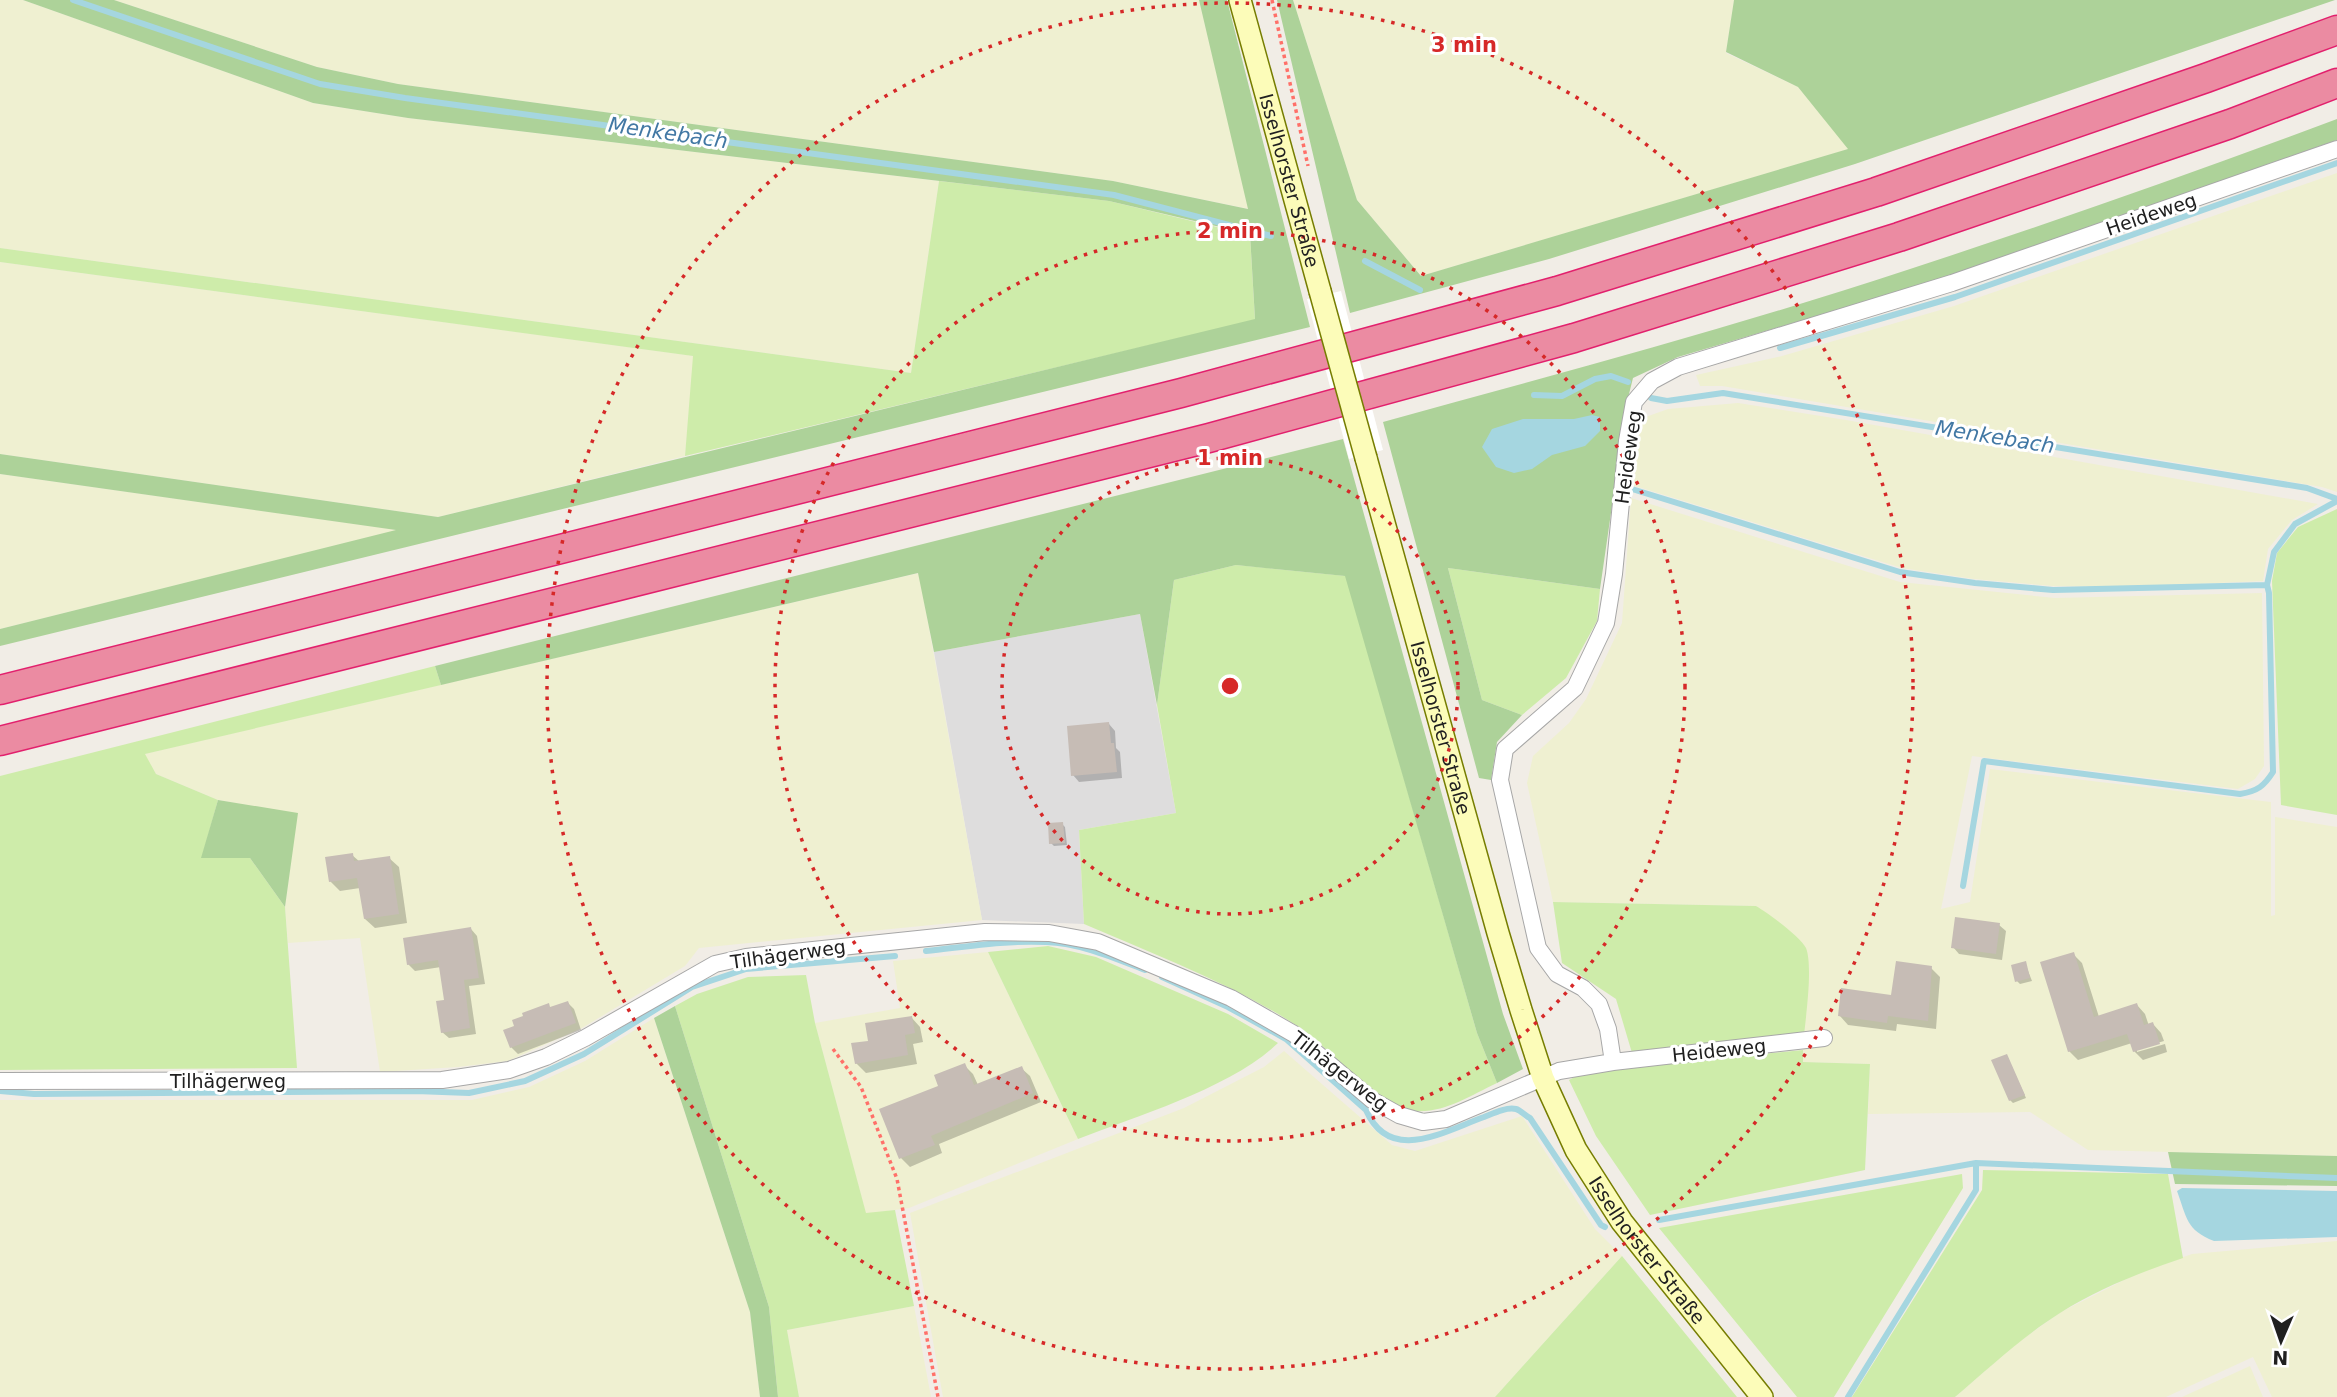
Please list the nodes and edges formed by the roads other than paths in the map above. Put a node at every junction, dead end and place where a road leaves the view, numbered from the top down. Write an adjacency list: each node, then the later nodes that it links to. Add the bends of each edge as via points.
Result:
1 (1240, 0): 9 (street, Isselhorster Straße, bridge, via 1502,946)
2 (2337, 30): 5 (highway, via 1876,192 1558,291 1181,393)
3 (2337, 83): 6 (highway, via 1899,237 1561,341 1195,442)
4 (2337, 149): 8 (street, Heideweg, via 1952,283 1678,367 1651,381 1634,402 1606,623 1574,688 1505,749 1500,780 1538,948 1557,974 1583,988 1599,1004)
5 (0, 690)
6 (0, 741)
7 (1824, 1038): 8 (street, Heideweg)
8 (1613, 1062): 9 (street, Heideweg)
9 (1544, 1078): 10 (street, Tilhägerweg, via 1446,1119 1423,1122 1372,1100 1294,1034 1231,999 1154,965 1075,936 985,932 715,964 585,1038 509,1070 442,1080); 11 (street, Isselhorster Straße, via 1576,1150 1622,1222)
10 (0, 1081)
11 (1762, 1397)

